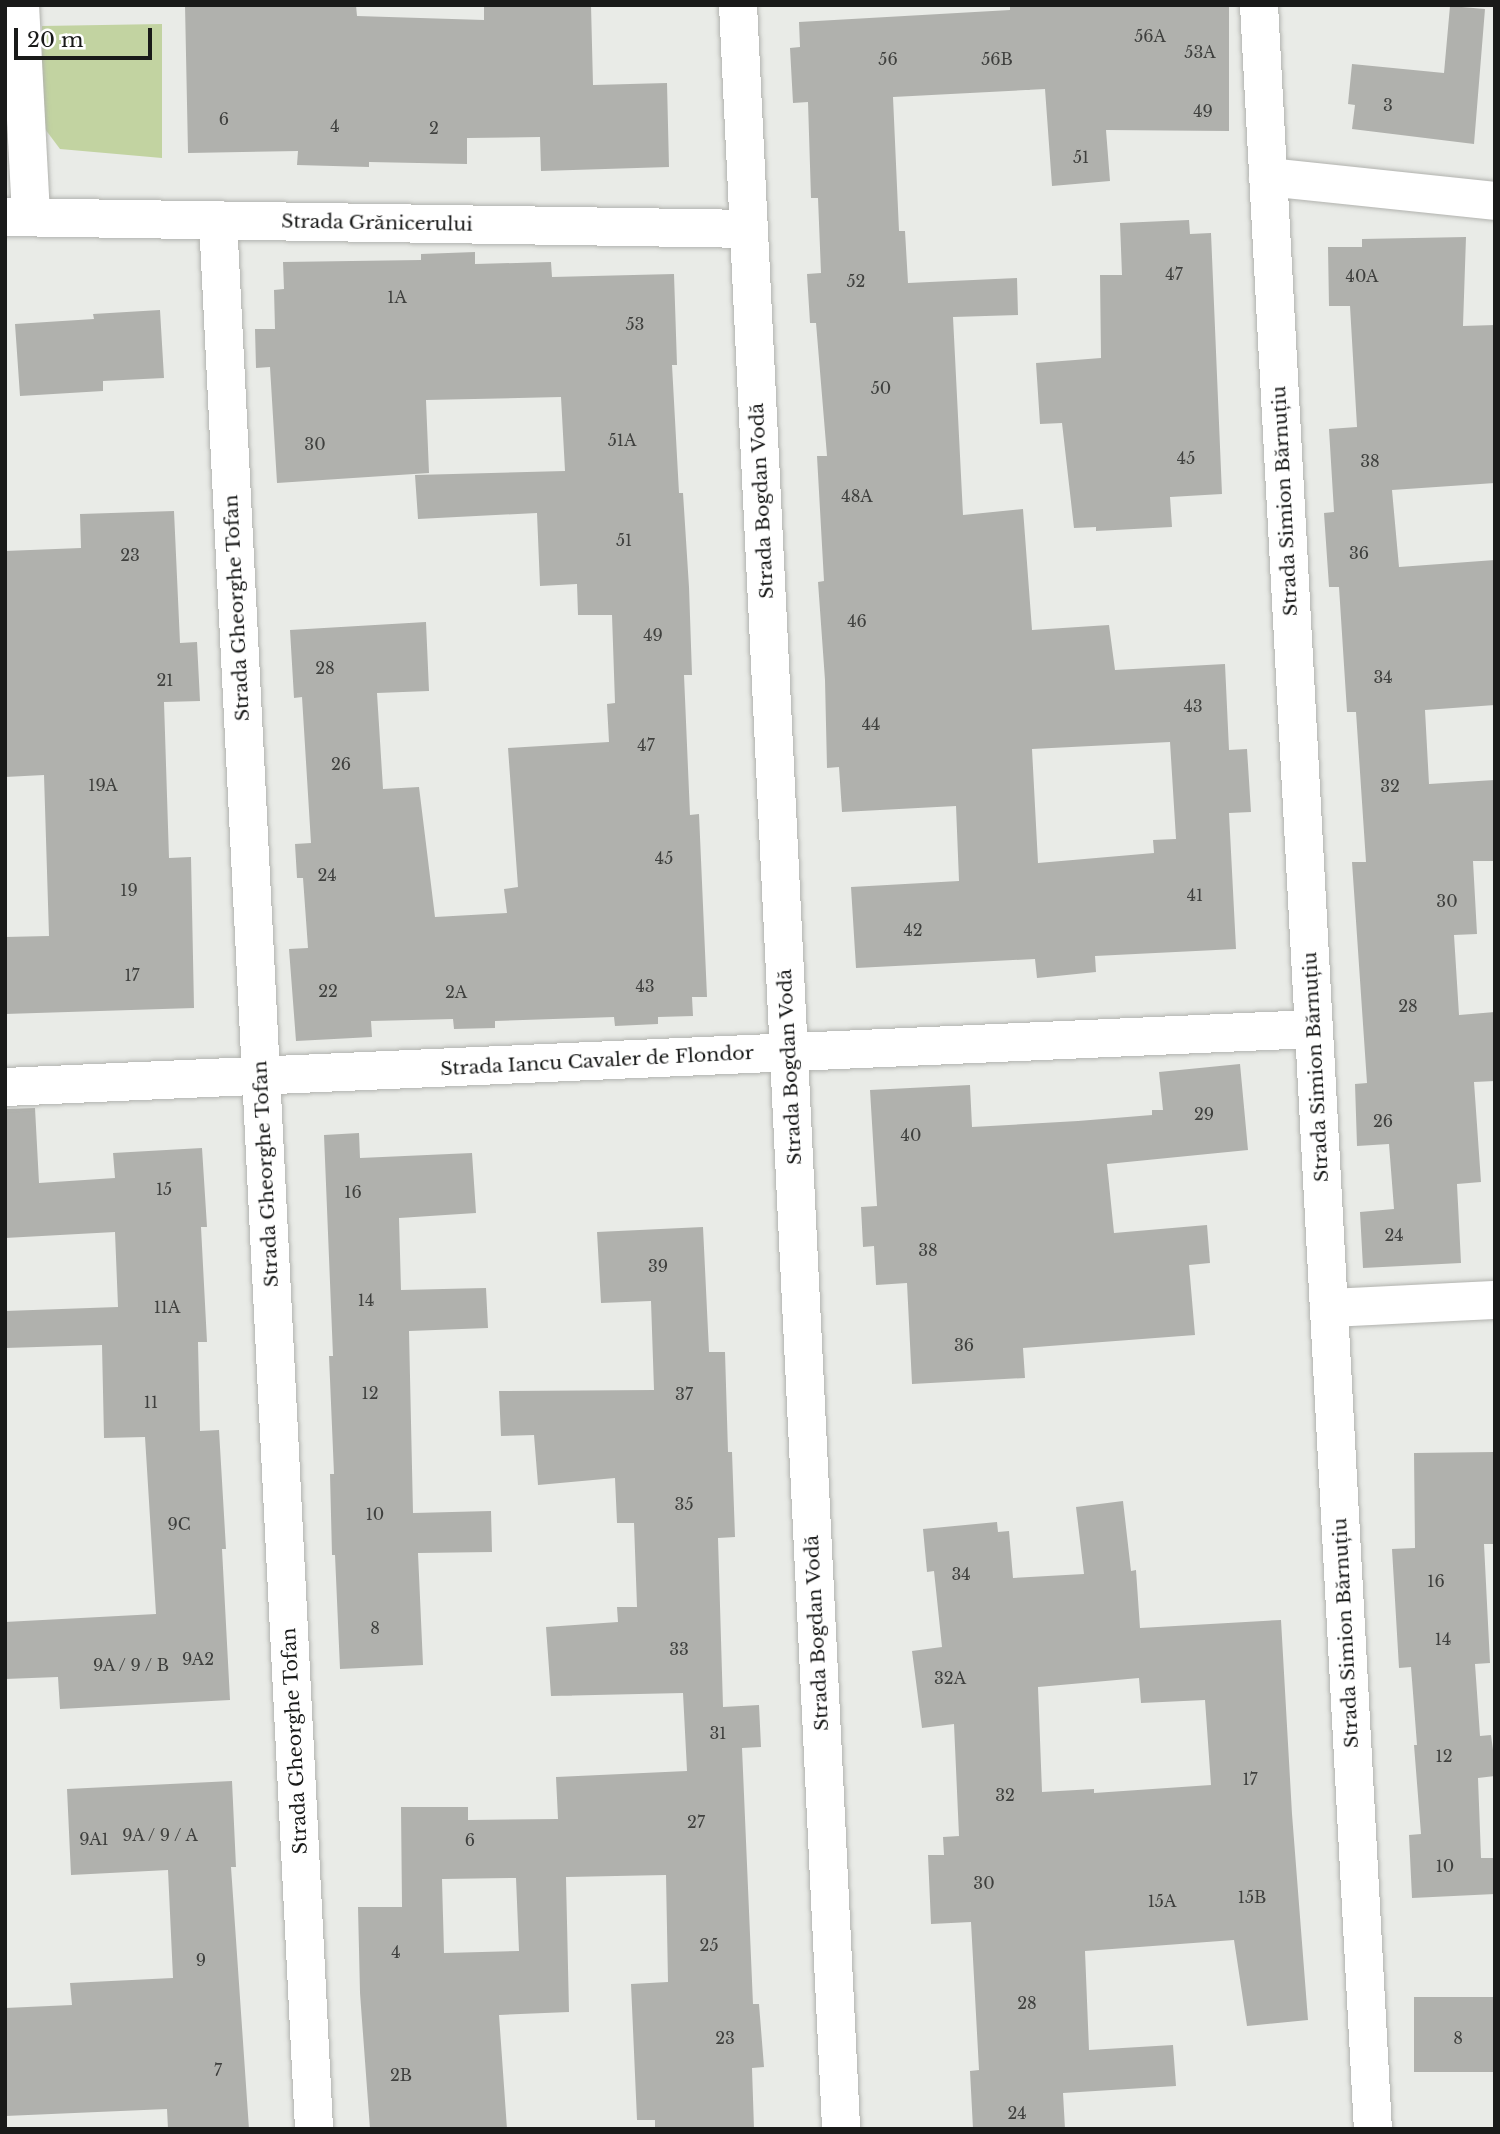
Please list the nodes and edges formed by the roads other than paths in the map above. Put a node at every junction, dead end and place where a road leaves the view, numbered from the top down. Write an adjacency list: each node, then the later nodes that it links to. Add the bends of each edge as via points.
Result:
1 (20, 5): 6 (street)
2 (738, 5): 8 (street, Strada Bogdan Vodă)
3 (1259, 5): 4 (street, Strada Simion Bărnuțiu)
4 (1268, 177): 5 (street); 9 (street, Strada Simion Bărnuțiu)
5 (1495, 201)
6 (18, 217): 7 (street, Strada Grănicerului)
7 (218, 220): 8 (street, Strada Grănicerului); 11 (street, Strada Gheorghe Tofan)
8 (749, 229): 10 (street, Strada Bogdan Vodă)
9 (1314, 1029): 10 (street, Strada Iancu Cavaler de Flondor); 14 (street, Strada Simion Bărnuțiu)
10 (789, 1052): 11 (street, Strada Iancu Cavaler de Flondor); 16 (street, Strada Bogdan Vodă)
11 (261, 1076): 12 (street, Strada Iancu Cavaler de Flondor); 15 (street, Strada Gheorghe Tofan)
12 (5, 1087)
13 (1495, 1300): 14 (street)
14 (1329, 1308): 17 (street, Strada Simion Bărnuțiu)
15 (314, 2129)
16 (841, 2129)
17 (1373, 2129)

